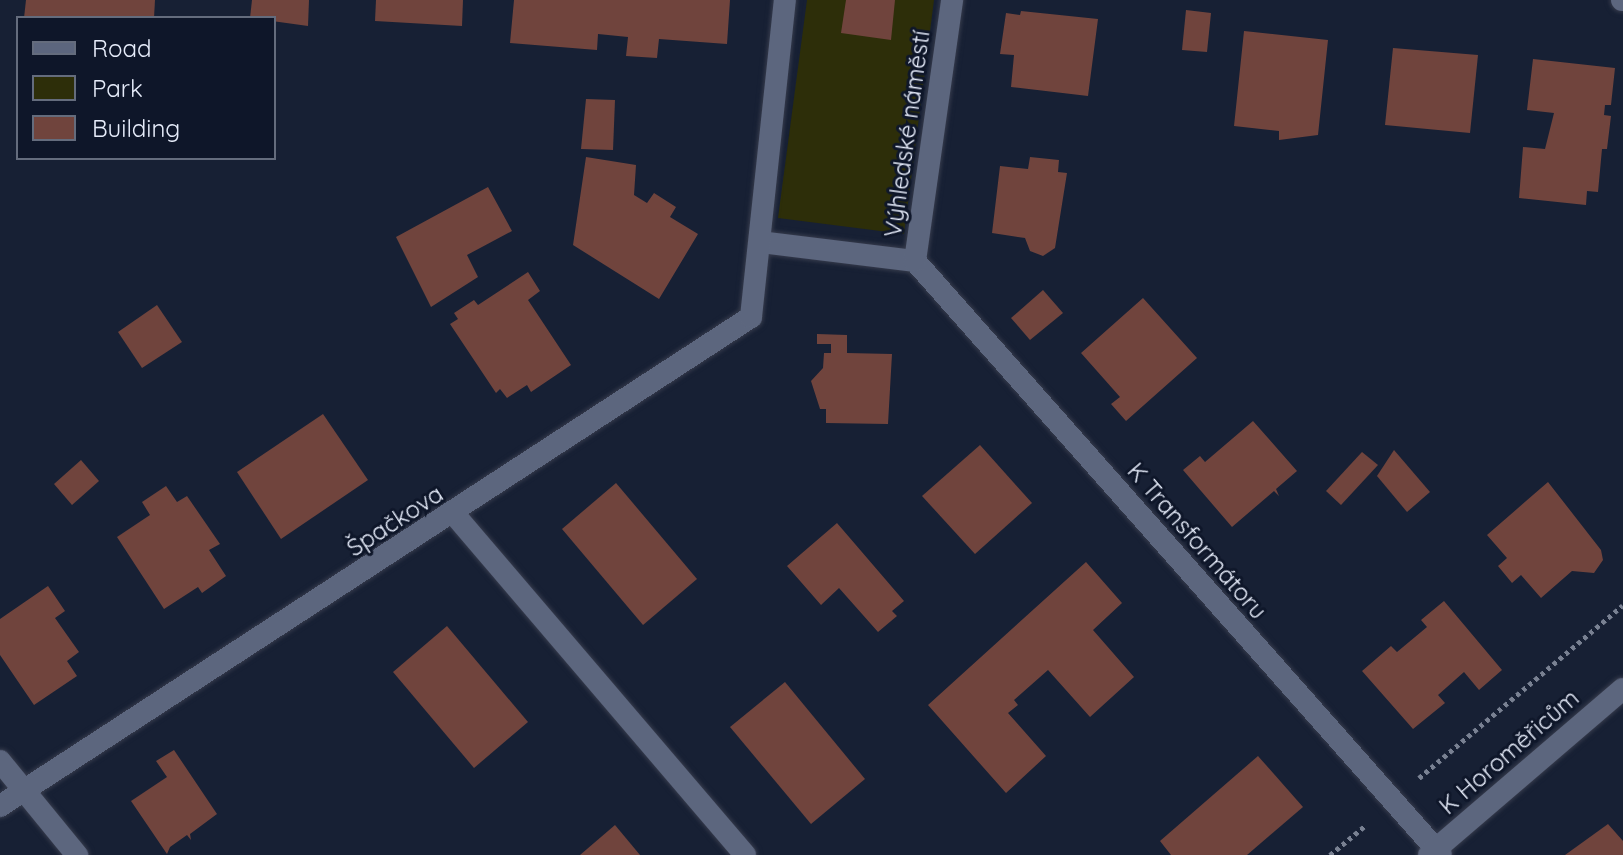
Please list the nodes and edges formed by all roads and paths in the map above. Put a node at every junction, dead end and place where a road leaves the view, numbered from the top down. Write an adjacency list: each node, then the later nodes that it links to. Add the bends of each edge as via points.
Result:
1 (785, 0): 3 (street)
2 (952, 0): 4 (street, Výhledské náměstí)
3 (760, 242): 4 (street, Výhledské náměstí); 5 (street, Špačkova, via 751,317)
4 (915, 261): 11 (street, K Transformátoru)
5 (454, 514): 10 (street, Špačkova); 15 (street)
6 (1623, 605): 9 (path)
7 (1623, 689): 13 (street, K Horoměřicům)
8 (0, 761): 10 (street)
9 (1417, 780)
10 (23, 790): 12 (street, Špačkova); 14 (street)
11 (1393, 801): 13 (street, K Transformátoru); 16 (path)
12 (0, 806)
13 (1435, 853)
14 (77, 855)
15 (745, 855)
16 (1330, 855)

